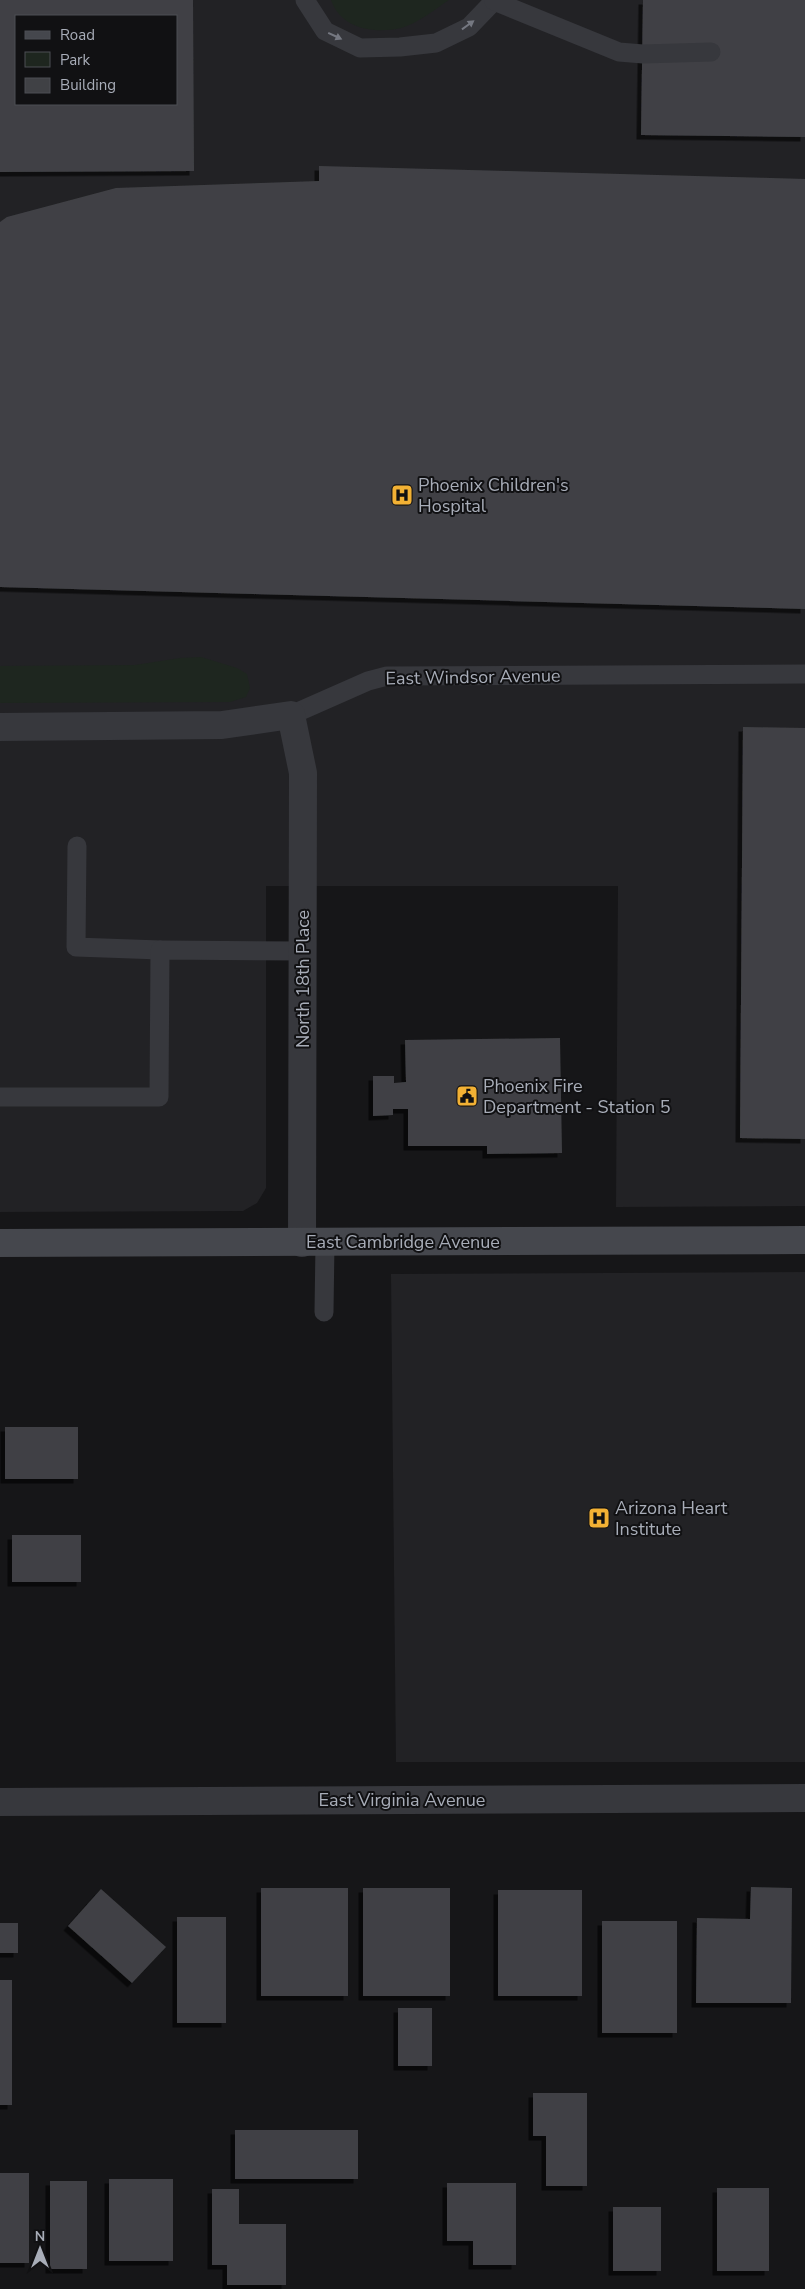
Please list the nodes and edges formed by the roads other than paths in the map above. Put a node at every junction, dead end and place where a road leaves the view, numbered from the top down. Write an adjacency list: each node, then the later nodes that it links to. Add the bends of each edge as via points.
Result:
1 (305, 0): 2 (lane, one-way to 2, via 325,31 360,48 436,42 469,27)
2 (494, 1): 3 (lane, via 620,52)
3 (711, 52)
4 (805, 674): 5 (lane, East Windsor Avenue, via 386,676)
5 (291, 715): 6 (street, East Windsor Avenue, via 222,725); 9 (street, North 18th Place, via 303,773)
6 (0, 727)
7 (77, 846): 8 (lane, via 76,947)
8 (160, 950): 9 (lane); 10 (lane, via 159,1097)
9 (303, 951): 13 (street, North 18th Place)
10 (0, 1097)
11 (805, 1240): 13 (street, East Cambridge Avenue)
12 (0, 1243): 13 (street, East Cambridge Avenue)
13 (314, 1243): 14 (lane)
14 (324, 1312)
15 (805, 1798): 16 (street, East Virginia Avenue)
16 (0, 1802)

